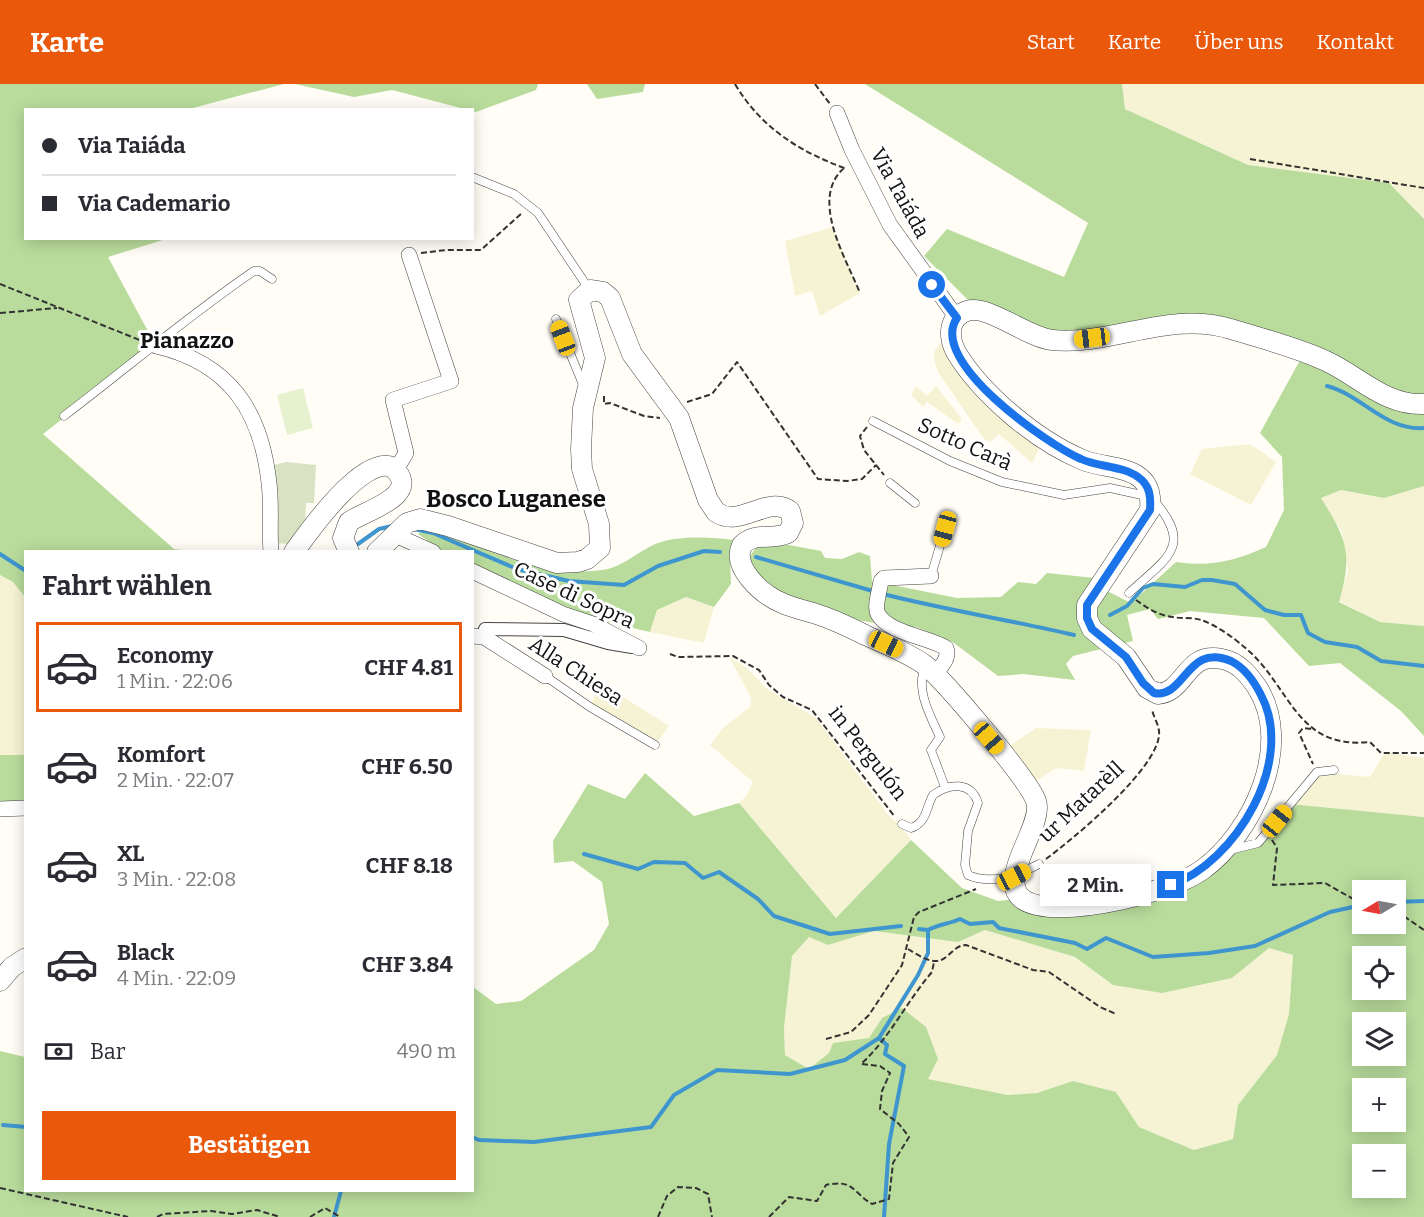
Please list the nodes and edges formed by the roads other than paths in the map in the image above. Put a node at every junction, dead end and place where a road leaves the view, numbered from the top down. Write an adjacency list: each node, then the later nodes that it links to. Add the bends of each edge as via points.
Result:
1 (837, 113): 6 (street, Via Taiáda, via 890,225)
2 (474, 178): 5 (lane, via 514,194 538,213)
3 (409, 255): 13 (street, via 451,381 393,400 406,453)
4 (272, 279): 8 (lane, via 254,271 191,315)
5 (590, 290): 9 (street, via 581,296 579,305 594,349); 29 (street, via 607,294 632,354 680,420 708,500 716,512 732,518 780,505 790,511 793,523 788,533 750,538 740,549 741,565 757,585 780,602 835,621 903,652)
6 (957, 318): 10 (street, via 968,310 982,310 1025,333 1053,340 1092,338 1175,324 1227,328 1324,360 1398,402); 15 (street, via 951,330 952,344 988,393 1066,452 1138,476)
7 (556, 319): 9 (lane, via 581,383)
8 (156, 346): 11 (lane); 19 (street, via 201,361 248,407 269,483)
9 (590, 384): 18 (street, via 583,408 581,449 582,469 602,540 594,554 578,562 557,563 429,520 413,520)
10 (1424, 404)
11 (64, 416)
12 (873, 421): 15 (lane, Sotto Carà, via 950,461 1002,482 1064,495 1110,488)
13 (396, 470): 20 (street, via 384,465 370,469 325,511); 21 (street, via 400,479 397,495 346,526 344,538)
14 (890, 483): 16 (lane)
15 (1151, 497): 26 (lane, via 1172,526 1175,541 1167,557); 37 (street, via 1150,510 1087,605 1087,618 1099,638 1126,657 1154,693 1171,690 1192,666 1212,658 1239,666 1259,690 1272,727 1267,766 1254,802)
16 (915, 503)
17 (943, 527): 25 (lane)
18 (399, 531): 22 (street); 23 (street)
19 (272, 550)
20 (296, 550)
21 (348, 550)
22 (379, 550)
23 (430, 550)
24 (474, 572): 28 (street, Case di Sopra)
25 (931, 576): 29 (street, via 884,578 877,610 881,618 898,630 946,648 944,662)
26 (1129, 593)
27 (478, 637): 28 (street, Case di Sopra, via 484,629 564,630); 30 (street, Alla Chiesa)
28 (639, 648)
29 (930, 670): 33 (lane, via 922,687 940,737 931,750); 39 (street, via 1018,772 1037,802 1037,818 1017,862)
30 (545, 676): 31 (lane, Alla Chiesa)
31 (656, 745)
32 (1334, 770): 37 (lane, via 1317,772 1258,843)
33 (945, 788): 36 (lane, in Pergulón, via 933,795 924,818 915,827); 39 (lane, via 959,786 972,791 978,803 968,831 966,873 976,878)
34 (24, 808): 35 (street)
35 (0, 809)
36 (902, 824)
37 (1223, 851): 39 (street, via 1184,880 1109,902 1038,906)
38 (1039, 864): 39 (lane, ur Matarèll)
39 (1005, 877)
40 (24, 959): 41 (street)
41 (0, 981)

